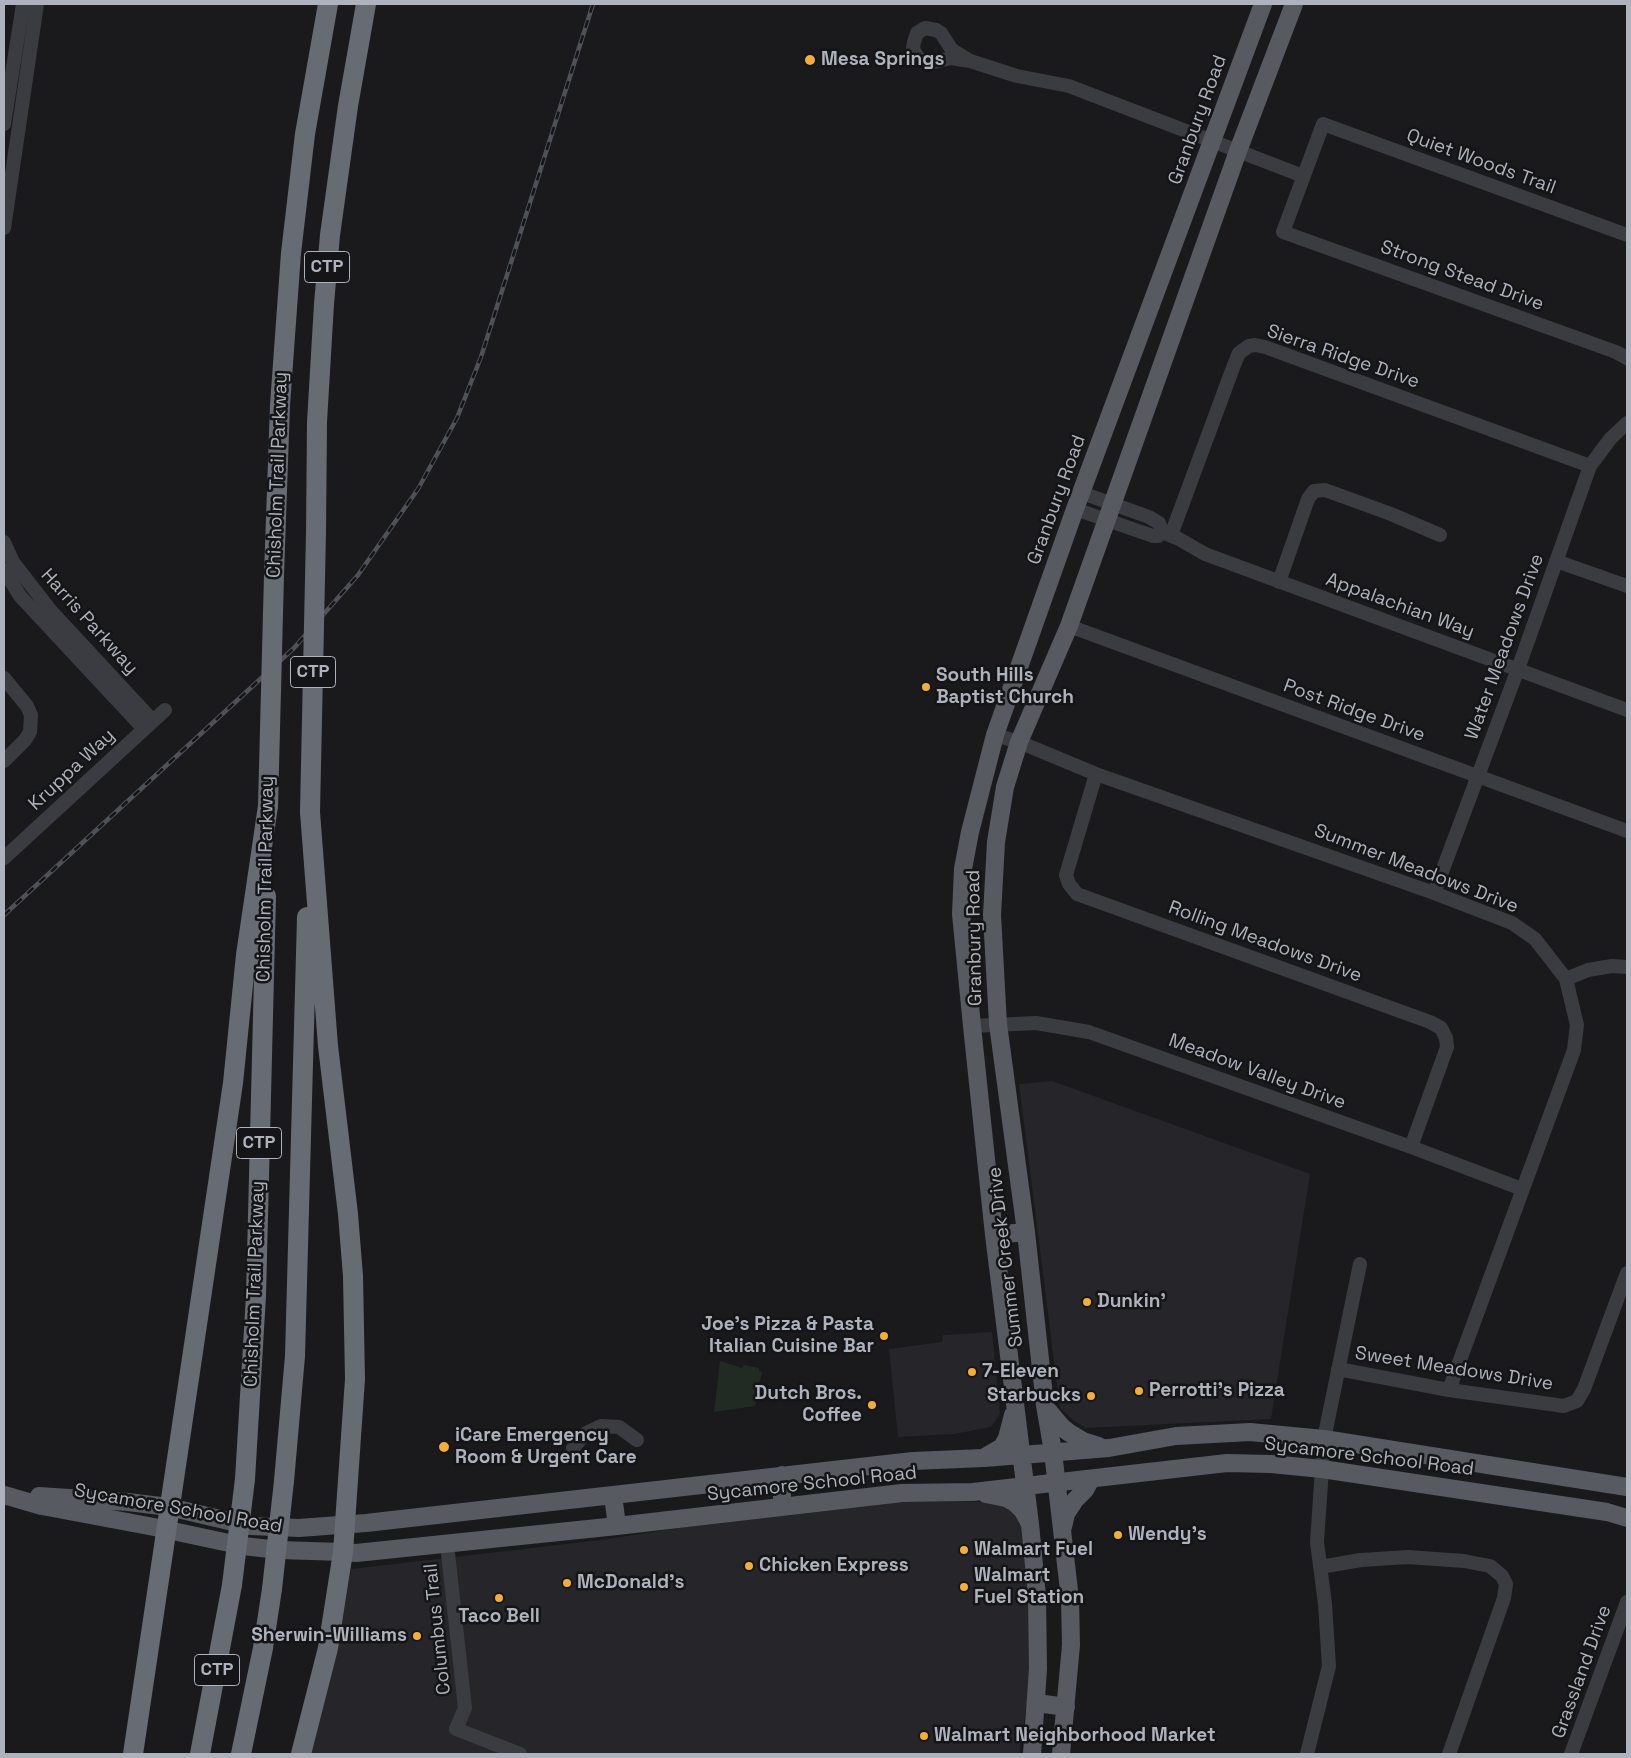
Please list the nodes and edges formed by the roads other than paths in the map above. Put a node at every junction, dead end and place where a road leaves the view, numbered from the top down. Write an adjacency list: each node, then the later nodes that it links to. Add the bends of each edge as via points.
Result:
1 (23, 4): 8 (street)
2 (37, 4): 11 (street)
3 (328, 4): 39 (highway, Chisholm Trail Parkway / CTP, bridge, via 305,134 291,253 281,396)
4 (366, 4): 40 (highway, Chisholm Trail Parkway / CTP, bridge, via 329,244 317,413)
5 (1263, 4): 9 (main road, Granbury Road)
6 (1294, 4): 10 (main road, Granbury Road)
7 (970, 61): 9 (street, via 1017,76 1069,86)
8 (4, 124)
9 (1213, 141): 10 (street); 18 (main road, Granbury Road)
10 (1238, 151): 12 (street); 20 (main road, Granbury Road)
11 (9, 156): 13 (street)
12 (1303, 176): 14 (street, Quiet Woods Trail, via 1323,124); 15 (street, Strong Stead Drive, via 1283,232)
13 (4, 228)
14 (1627, 235)
15 (1627, 358)
16 (1627, 423): 17 (street, Water Meadows Drive)
17 (1590, 466): 21 (street, Sierra Ridge Drive, via 1255,345 1239,353); 24 (street, Water Meadows Drive)
18 (1082, 493): 19 (main road, Granbury Road); 20 (street, Appalachian Way)
19 (1076, 509): 20 (street, Appalachian Way); 34 (main road, Granbury Road)
20 (1109, 512): 21 (street, Appalachian Way, via 1152,536); 28 (main road, Granbury Road)
21 (1167, 534): 26 (street, Appalachian Way, via 1205,554)
22 (1440, 535): 26 (street, via 1325,490 1314,491 1308,499)
23 (4, 542): 33 (street, Harris Parkway, via 13,562 51,611)
24 (1556, 561): 27 (street); 29 (street, Water Meadows Drive)
25 (4, 570): 33 (street, Harris Parkway, via 20,596)
26 (1279, 582): 29 (street, Appalachian Way)
27 (1627, 586)
28 (1069, 626): 35 (main road, Granbury Road); 38 (street, Post Ridge Drive)
29 (1518, 669): 32 (street, Appalachian Way); 38 (street, Water Meadows Drive)
30 (4, 678): 36 (street, via 31,714 30,732)
31 (165, 710): 33 (street, Kruppa Way)
32 (1627, 710)
33 (148, 725): 42 (street, Kruppa Way)
34 (995, 735): 35 (street, Summer Meadows Drive); 47 (main road, Granbury Road, via 963,869 961,914)
35 (1019, 742): 37 (street, Summer Meadows Drive); 46 (main road, Granbury Road, via 1005,788 996,842 992,915)
36 (4, 762)
37 (1096, 774): 43 (street, Summer Meadows Drive); 48 (street, Rolling Meadows Drive, via 1066,875 1077,894 1440,1028 1447,1047)
38 (1478, 777): 41 (street, Post Ridge Drive); 43 (street, Water Meadows Drive)
39 (268, 806): 74 (highway, via 246,955 233,1083); 89 (highway, Chisholm Trail Parkway / CTP, bridge, via 256,1296 245,1480 232,1584)
40 (310, 812): 77 (highway, via 329,1054 353,1276 354,1392); 90 (highway, Chisholm Trail Parkway / CTP, bridge, via 295,1356 272,1589)
41 (1627, 831)
42 (4, 858)
43 (1434, 893): 45 (street, Summer Meadows Drive, via 1512,923 1535,939)
44 (1627, 967): 45 (street, via 1588,970)
45 (1566, 979): 49 (street, Summer Meadows Drive, via 1577,1026 1574,1050)
46 (998, 1024): 47 (street, Meadow Valley Drive); 48 (street, Meadow Valley Drive, via 1036,1023 1089,1032); 50 (main road, Summer Creek Drive)
47 (972, 1026): 51 (main road, Summer Creek Drive)
48 (1411, 1147): 49 (street, Meadow Valley Drive)
49 (1522, 1190): 55 (street, Summer Meadows Drive)
50 (1026, 1232): 51 (main road); 56 (main road, Summer Creek Drive)
51 (994, 1235): 57 (main road, Summer Creek Drive)
52 (1360, 1264): 54 (street)
53 (1627, 1273): 55 (street, Sweet Meadows Drive, via 1577,1401 1564,1406)
54 (1338, 1368): 55 (street, Sweet Meadows Drive); 58 (street)
55 (1449, 1390)
56 (1044, 1405): 61 (main road, via 1062,1428 1072,1435); 62 (main road, Summer Creek Drive)
57 (1016, 1407): 63 (main road, Summer Creek Drive); 64 (main road, via 1002,1447)
58 (1324, 1439): 61 (main road, Sycamore School Road, via 1250,1432 1176,1436); 65 (street); 70 (main road, Sycamore School Road)
59 (637, 1440): 60 (street, via 619,1427 601,1426 586,1433)
60 (573, 1448)
61 (1109, 1448): 62 (main road, Sycamore School Road)
62 (1053, 1452): 63 (main road, Sycamore School Road); 68 (main road, Summer Creek Drive)
63 (1022, 1455): 64 (main road, Sycamore School Road); 69 (main road, Summer Creek Drive)
64 (984, 1458): 66 (main road, Sycamore School Road, via 913,1461)
65 (1322, 1469): 67 (main road, Sycamore School Road, via 1227,1463); 76 (main road, Sycamore School Road, via 1607,1512); 84 (street, via 1317,1542)
66 (782, 1475): 73 (main road, Sycamore School Road); 75 (main road)
67 (1091, 1478): 68 (main road, Sycamore School Road); 81 (main road, via 1066,1514)
68 (1056, 1482): 69 (main road, Sycamore School Road); 81 (main road, Summer Creek Drive)
69 (1025, 1486): 71 (main road, Sycamore School Road); 78 (main road, Summer Creek Drive)
70 (1627, 1487)
71 (973, 1492): 75 (main road, Sycamore School Road, via 902,1493); 78 (main road, via 1006,1498 1023,1511)
72 (4, 1493): 74 (main road, Sycamore School Road); 80 (main road, Sycamore School Road, via 42,1506)
73 (613, 1495): 77 (main road, Sycamore School Road); 79 (main road)
74 (169, 1507): 77 (main road, Sycamore School Road, via 270,1528); 80 (highway)
75 (782, 1507): 79 (main road, Sycamore School Road)
76 (1627, 1518)
77 (345, 1524): 83 (highway)
78 (1030, 1524): 86 (main road, Summer Creek Drive, via 1038,1596)
79 (617, 1526): 82 (main road, Sycamore School Road)
80 (166, 1530): 83 (main road, Sycamore School Road, via 256,1548); 88 (highway)
81 (1062, 1532): 87 (main road, Summer Creek Drive, via 1070,1599 1071,1645)
82 (447, 1544): 83 (main road, Sycamore School Road); 92 (street, Columbus Trail, via 465,1708 456,1730)
83 (343, 1552): 91 (highway, via 328,1648)
84 (1320, 1568): 95 (street, via 1328,1666); 96 (street, via 1361,1560 1408,1557 1464,1560 1490,1566 1502,1576 1506,1584 1504,1598)
85 (1627, 1602): 97 (street, Grassland Drive)
86 (1036, 1703): 87 (main road); 93 (main road, Summer Creek Drive)
87 (1066, 1706): 94 (main road, Summer Creek Drive)
88 (133, 1754)
89 (200, 1754)
90 (241, 1754)
91 (301, 1754)
92 (520, 1754)
93 (1032, 1754)
94 (1062, 1754)
95 (1307, 1754)
96 (1449, 1754)
97 (1571, 1754)

